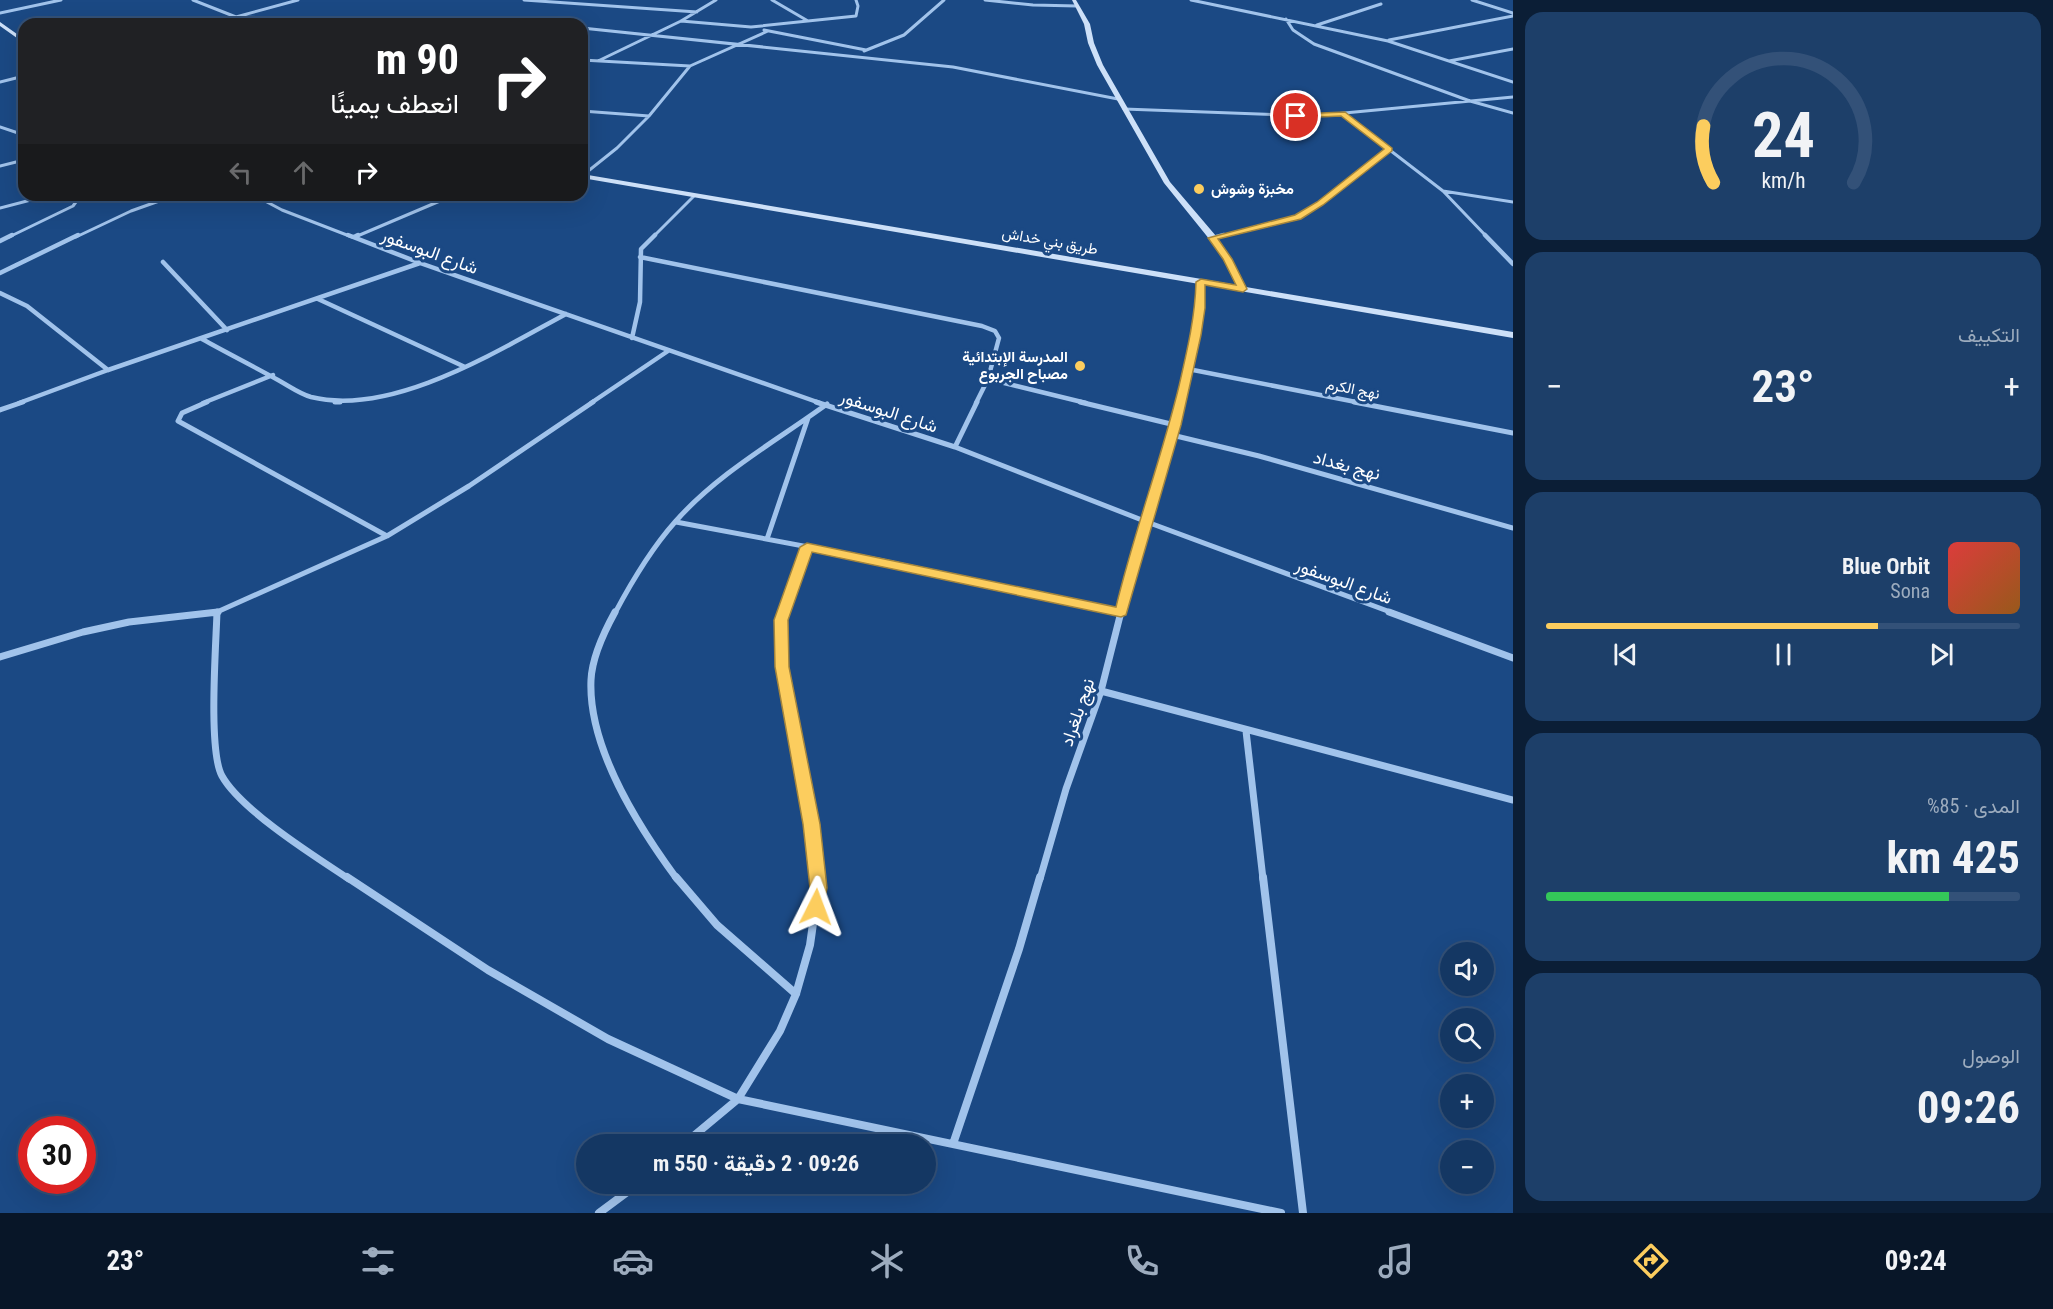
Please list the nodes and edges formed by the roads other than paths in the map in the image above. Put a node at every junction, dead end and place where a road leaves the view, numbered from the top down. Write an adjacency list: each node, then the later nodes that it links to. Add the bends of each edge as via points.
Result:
1 (61, 0): 15 (street)
2 (193, 0): 17 (street)
3 (298, 0): 17 (street)
4 (524, 0): 14 (street)
5 (716, 0): 14 (street)
6 (772, 0): 22 (street)
7 (856, 0): 22 (street, via 855,16)
8 (944, 0): 33 (street, via 904,35)
9 (985, 0): 12 (street, via 1033,5)
10 (1191, 0): 20 (street)
11 (1472, 0): 16 (street)
12 (1076, 3): 43 (main road)
13 (1381, 4): 24 (street)
14 (696, 12): 21 (street)
15 (0, 13)
16 (1513, 14): 30 (street)
17 (236, 17): 18 (street); 19 (street)
18 (232, 18)
19 (261, 18)
20 (1286, 20): 24 (street); 44 (street, via 1293,30 1314,44)
21 (681, 21): 25 (street); 28 (street)
22 (809, 22): 25 (street)
23 (0, 24): 29 (main road)
24 (1317, 25): 30 (street)
25 (751, 27): 27 (street)
26 (588, 29): 28 (street)
27 (768, 31): 31 (street); 33 (street)
28 (653, 34): 31 (street); 36 (street)
29 (18, 37)
30 (1388, 40): 37 (street)
31 (738, 44): 34 (street); 38 (street)
32 (1513, 49): 37 (street)
33 (866, 50): 34 (street)
34 (855, 55): 43 (street, via 982,72)
35 (588, 60): 36 (street)
36 (598, 61): 38 (street)
37 (1448, 61): 41 (street)
38 (690, 66): 49 (street)
39 (18, 78): 40 (street)
40 (0, 82)
41 (1513, 82)
42 (1513, 97): 44 (street)
43 (1118, 99): 45 (main road)
44 (1470, 101): 47 (street); 48 (street)
45 (1124, 109): 48 (street, via 1279,116); 67 (main road, via 1167,183)
46 (588, 111): 49 (street)
47 (1513, 113)
48 (1343, 114): 52 (street)
49 (649, 116): 55 (street)
50 (0, 127): 51 (street)
51 (18, 133)
52 (1389, 149): 57 (street); 67 (street, via 1298,217)
53 (18, 162): 54 (street)
54 (0, 166)
55 (588, 171)
56 (588, 177): 58 (main road, طريق بني خداش)
57 (1443, 191): 64 (street); 69 (street)
58 (694, 196): 71 (street, via 645,244); 76 (main road, طريق بني خداش)
59 (27, 201): 65 (street)
60 (77, 201): 68 (street)
61 (157, 201): 75 (street)
62 (265, 201): 66 (street, شارع البوسفور)
63 (440, 201): 66 (street)
64 (1513, 202)
65 (0, 208)
66 (354, 237): 73 (street, شارع البوسفور)
67 (1213, 238): 77 (main road)
68 (0, 241)
69 (1507, 255): 70 (street); 74 (street)
70 (1513, 256)
71 (640, 257): 83 (street, via 640,302); 90 (street, via 989,328 999,338)
72 (163, 262): 81 (street)
73 (420, 263): 79 (street); 80 (street, شارع البوسفور)
74 (1513, 264)
75 (0, 273)
76 (1201, 282): 77 (main road, طريق بني خداش); 87 (street, نهج بلغراد)
77 (1243, 289): 82 (main road, طريق بني خداش)
78 (0, 293): 88 (street, via 27,306)
79 (318, 299): 81 (street); 86 (street)
80 (566, 314): 83 (street, شارع البوسفور); 86 (street)
81 (227, 330): 84 (street)
82 (1513, 335)
83 (632, 338): 85 (street, شارع البوسفور)
84 (202, 339): 88 (street); 89 (street)
85 (668, 351): 91 (street, شارع البوسفور); 101 (street)
86 (465, 367): 89 (street, via 407,391 337,402 308,396)
87 (1188, 369): 94 (street, نهج بلغراد); 95 (street, نهج الكرم)
88 (108, 370): 92 (street)
89 (273, 375): 101 (street, via 189,409 178,421)
90 (988, 379): 94 (street); 97 (street)
91 (827, 404): 93 (street); 97 (street, شارع البوسفور)
92 (0, 410)
93 (808, 418): 98 (street, via 711,489); 102 (street)
94 (1175, 425): 96 (street, نهج بلغراد)
95 (1513, 433)
96 (1172, 435): 99 (street, نهج بلغراد); 100 (street, نهج بغداد)
97 (955, 447): 99 (street, شارع البوسفور)
98 (676, 522): 102 (street); 111 (street, via 636,575 603,635 591,679 597,730 621,788 660,856 693,900)
99 (1147, 522): 105 (street, نهج بلغراد); 107 (street, شارع البوسفور)
100 (1513, 528)
101 (387, 537): 104 (street)
102 (767, 539): 103 (street)
103 (807, 547): 105 (street); 111 (street, via 781,620 782,667 811,824 818,888 810,945)
104 (217, 612): 106 (street, via 129,622); 112 (street, via 215,744 221,774 240,800 322,861 488,970 608,1039)
105 (1121, 612): 108 (street, نهج بلغراد)
106 (0, 657)
107 (1513, 658)
108 (1101, 691): 109 (street); 114 (street, نهج بلغراد)
109 (1246, 731): 110 (street); 118 (street)
110 (1513, 800)
111 (796, 994): 112 (street, via 780,1031)
112 (738, 1099): 113 (street); 114 (street)
113 (696, 1134)
114 (953, 1144): 117 (street)
115 (625, 1194): 116 (street)
116 (599, 1213)
117 (1281, 1213)
118 (1303, 1213)

